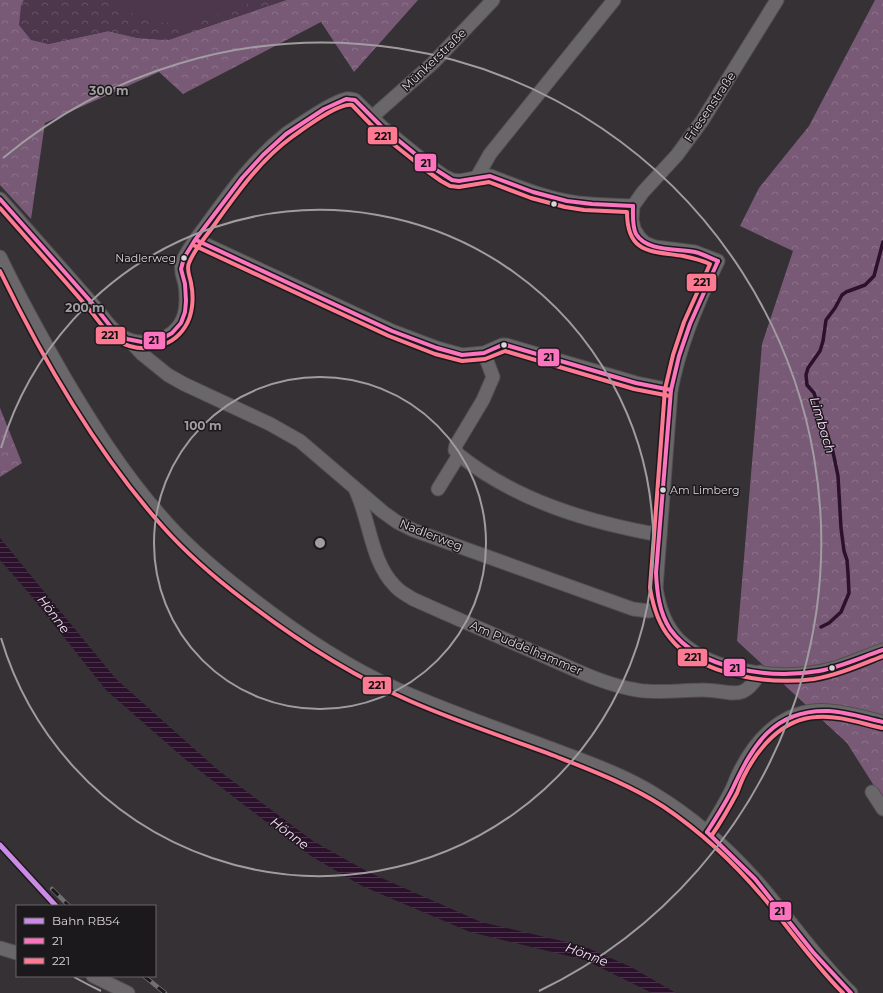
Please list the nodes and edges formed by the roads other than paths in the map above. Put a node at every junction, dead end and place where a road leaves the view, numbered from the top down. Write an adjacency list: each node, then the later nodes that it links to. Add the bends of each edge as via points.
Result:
1 (493, 0): 4 (street, Münkerstraße, via 433,63)
2 (614, 0): 5 (street, via 490,154)
3 (777, 0): 7 (street, Friesenstraße, via 702,121 677,155)
4 (372, 117): 5 (street, via 444,176 459,181); 8 (street, via 358,102 351,99 324,110 293,129 254,163)
5 (477, 177): 7 (street, via 490,176 543,196 578,203)
6 (0, 199): 10 (street, Nadlerweg, via 112,328)
7 (633, 206): 12 (street, via 634,229 645,243 655,247 695,252 718,261 689,324 675,367)
8 (196, 240): 10 (street, via 183,261 186,297 184,316 179,326 173,333 154,341); 11 (street, via 412,340 462,355)
9 (0, 257): 23 (street, via 47,347 124,469 179,536 219,572 297,632 365,674 431,704 623,777 678,809)
10 (130, 340): 14 (street, Nadlerweg, via 153,364 173,378 300,441)
11 (484, 353): 12 (street, via 506,345 636,383); 13 (street, via 493,377 483,400 456,444 455,450)
12 (671, 390): 16 (street)
13 (459, 455): 15 (street); 16 (street, via 494,480 545,504 582,518)
14 (354, 488): 17 (street, Nadlerweg, via 397,522 413,530 633,609 649,611); 19 (street, Am Puddelhammer, via 382,567 395,586 413,599 625,688 653,692 717,690 741,693 753,686)
15 (438, 489)
16 (660, 535): 17 (street, via 656,588)
17 (660, 608): 19 (street, via 678,639 700,656 731,667)
18 (883, 650): 19 (street, via 818,671 778,674)
19 (760, 672)
20 (883, 722): 23 (street, via 828,710 810,711 783,721 759,740 750,753)
21 (872, 792): 22 (street)
22 (883, 809)
23 (707, 832): 28 (street, via 754,878 815,954)
24 (0, 948): 25 (street)
25 (16, 953)
26 (95, 977): 27 (street)
27 (128, 993)
28 (851, 993)

